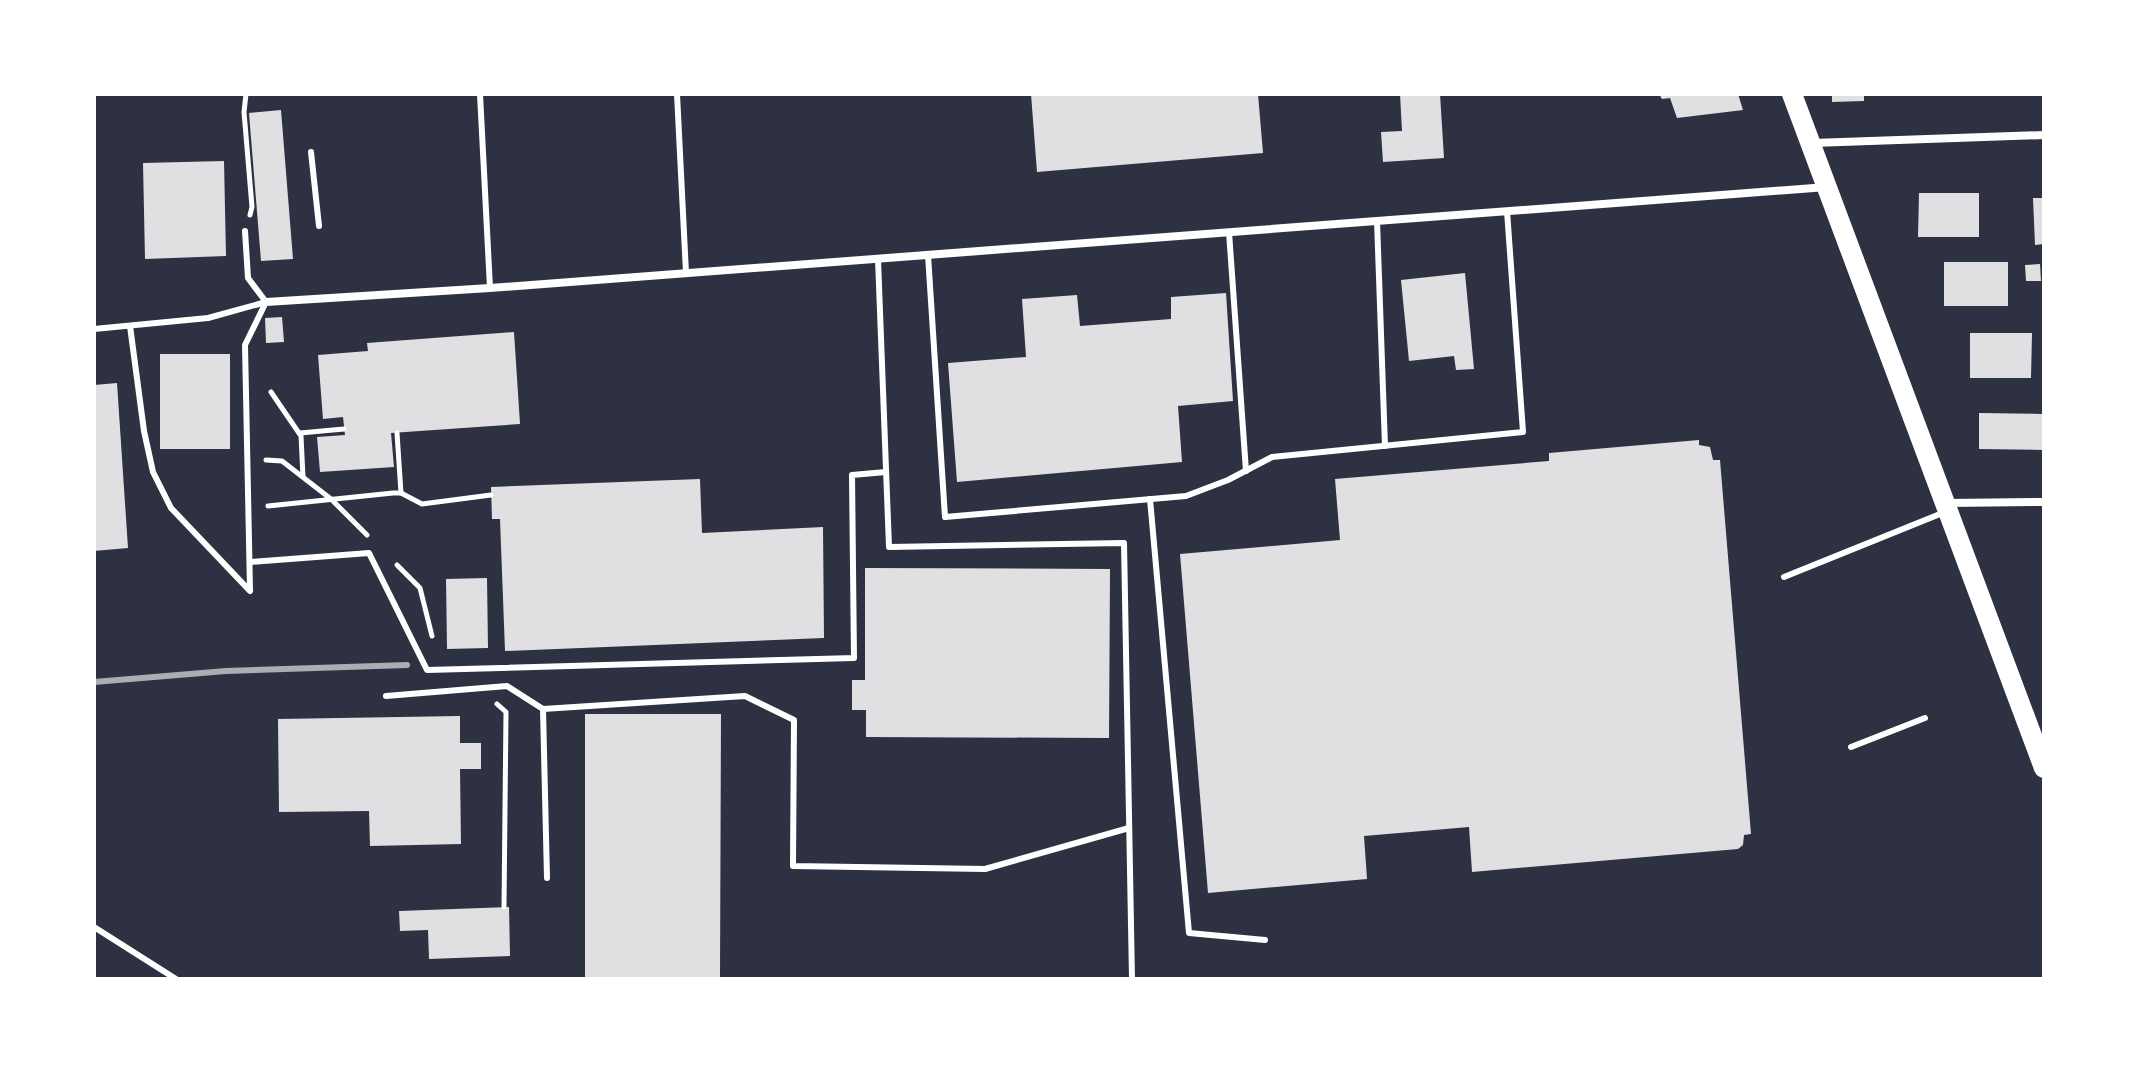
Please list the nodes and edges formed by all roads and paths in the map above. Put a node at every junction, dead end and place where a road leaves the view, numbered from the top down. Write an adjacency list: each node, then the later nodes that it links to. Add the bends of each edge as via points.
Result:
1 (246, 94): 12 (path, via 252,207)
2 (480, 94): 17 (lane)
3 (677, 94): 16 (lane)
4 (1792, 94): 6 (main road)
5 (2044, 135): 6 (street)
6 (1812, 143): 8 (main road)
7 (311, 152): 11 (lane)
8 (1828, 187): 9 (street); 34 (main road)
9 (1507, 211): 10 (street); 25 (lane, via 1523,432)
10 (1377, 221): 13 (street); 25 (lane)
11 (319, 226)
12 (245, 231): 18 (lane, via 248,278)
13 (1229, 232): 14 (street); 26 (lane)
14 (928, 255): 15 (street); 31 (lane, via 945,517)
15 (878, 259): 16 (street); 27 (lane)
16 (686, 273): 17 (street)
17 (490, 288): 18 (street)
18 (266, 302): 19 (lane, via 208,318); 35 (lane, via 245,345)
19 (130, 326): 20 (lane); 35 (lane, via 153,472 171,508 250,591)
20 (94, 329)
21 (271, 392): 23 (path)
22 (344, 429): 23 (path)
23 (300, 433): 28 (path)
24 (397, 433): 29 (path)
25 (1385, 446): 26 (lane, via 1272,457)
26 (1246, 471): 31 (lane, via 1186,496)
27 (886, 472): 35 (lane, via 852,475 854,658 427,670 369,553); 42 (lane, via 889,547 1124,543)
28 (303, 477)
29 (401, 493): 30 (path, via 422,504); 33 (path)
30 (491, 495)
31 (1150, 499): 45 (lane, via 1189,933)
32 (2044, 502): 34 (street)
33 (268, 506)
34 (1947, 507): 36 (lane); 41 (main road)
35 (250, 562)
36 (1784, 577)
37 (386, 696): 38 (lane, via 507,686)
38 (543, 709): 42 (lane, via 745,696 794,720 793,866 985,869); 43 (lane)
39 (1925, 718): 40 (lane)
40 (1851, 747)
41 (2044, 768)
42 (1129, 828): 47 (lane)
43 (547, 878)
44 (94, 927): 46 (lane)
45 (1265, 940)
46 (176, 979)
47 (1132, 979)

